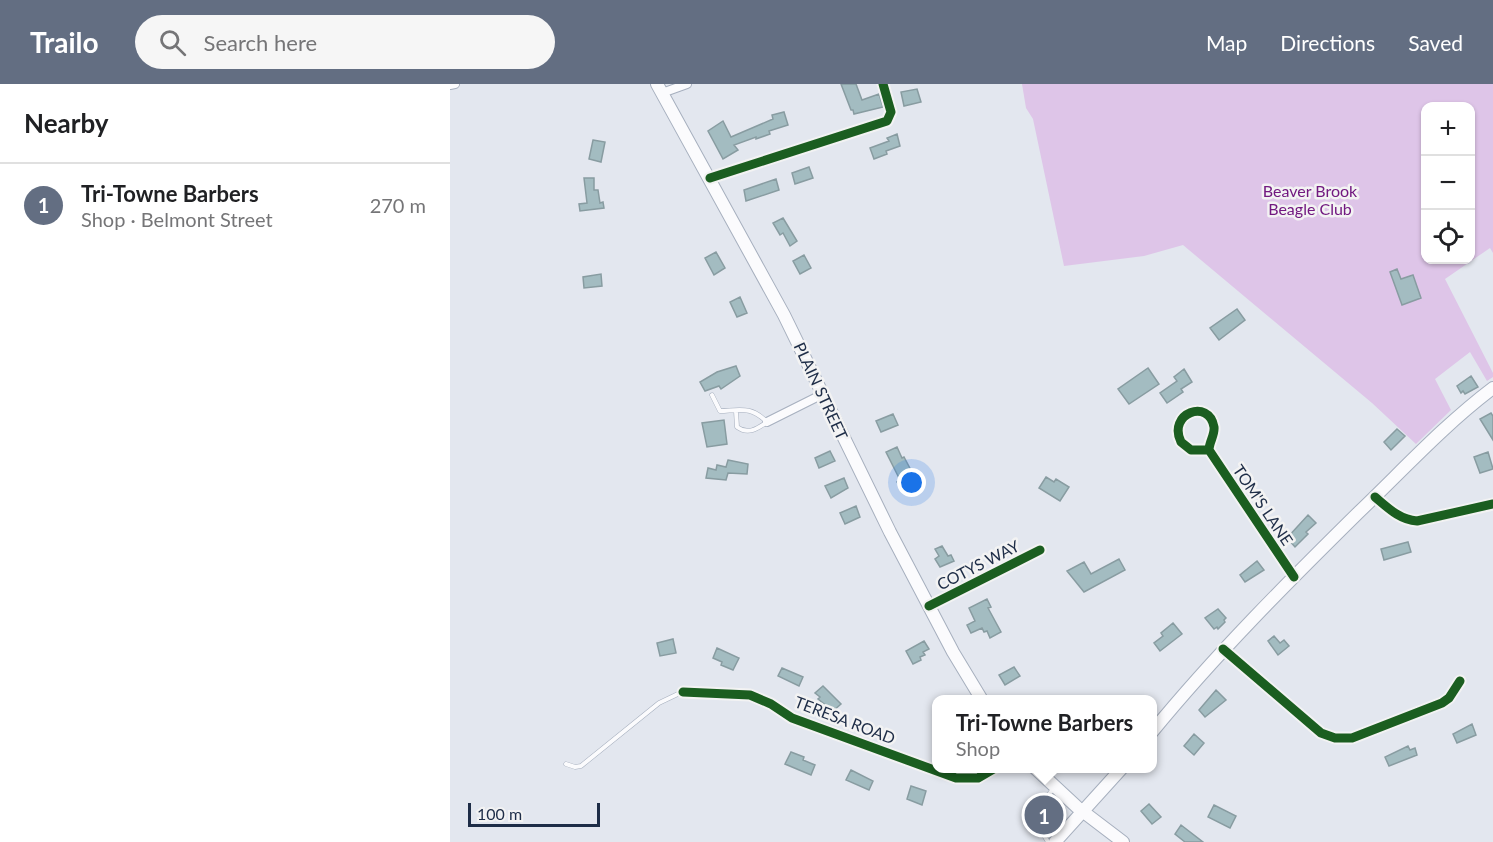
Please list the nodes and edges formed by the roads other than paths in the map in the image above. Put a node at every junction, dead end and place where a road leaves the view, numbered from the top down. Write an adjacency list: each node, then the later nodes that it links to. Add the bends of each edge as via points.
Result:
1 (455, 84): 4 (street)
2 (687, 84): 5 (street)
3 (883, 84): 6 (street, via 891,112 887,121)
4 (450, 85)
5 (660, 88): 6 (main road, PLAIN STREET)
6 (710, 178): 8 (main road, PLAIN STREET)
7 (1493, 388): 13 (main road, via 1449,424)
8 (823, 394): 11 (street); 17 (main road, PLAIN STREET)
9 (712, 395): 10 (lane, via 720,411)
10 (736, 411): 11 (lane, via 757,412); 11 (lane, via 740,430 756,430)
11 (767, 422)
12 (1209, 450): 12 (street, via 1191,450 1181,442 1178,426 1188,413 1201,412 1210,418 1214,433); 16 (street, TOM'S LANE)
13 (1374, 497): 14 (street, via 1409,521); 16 (main road)
14 (1493, 504)
15 (1040, 550): 17 (street, COTYS WAY)
16 (1294, 577): 18 (main road)
17 (929, 606): 21 (main road, PLAIN STREET)
18 (1223, 649): 19 (street, via 1321,733 1335,738 1352,738 1442,704); 22 (main road)
19 (1460, 681)
20 (683, 692): 23 (lane, via 659,703 581,766); 24 (street, TERESA ROAD, via 750,694 792,718)
21 (980, 695)
22 (1157, 726)
23 (566, 764)
24 (932, 769)
25 (942, 773): 26 (street, TERESA ROAD, via 956,778 978,778)
26 (986, 773)
27 (1040, 773): 29 (main road)
28 (1118, 773): 31 (main road)
29 (1055, 787): 30 (lane); 31 (main road)
30 (1043, 801): 32 (lane); 33 (lane, via 1032,815)
31 (1083, 812): 32 (main road); 35 (main road)
32 (1068, 828): 34 (main road)
33 (1048, 842)
34 (1055, 842)
35 (1123, 842)

